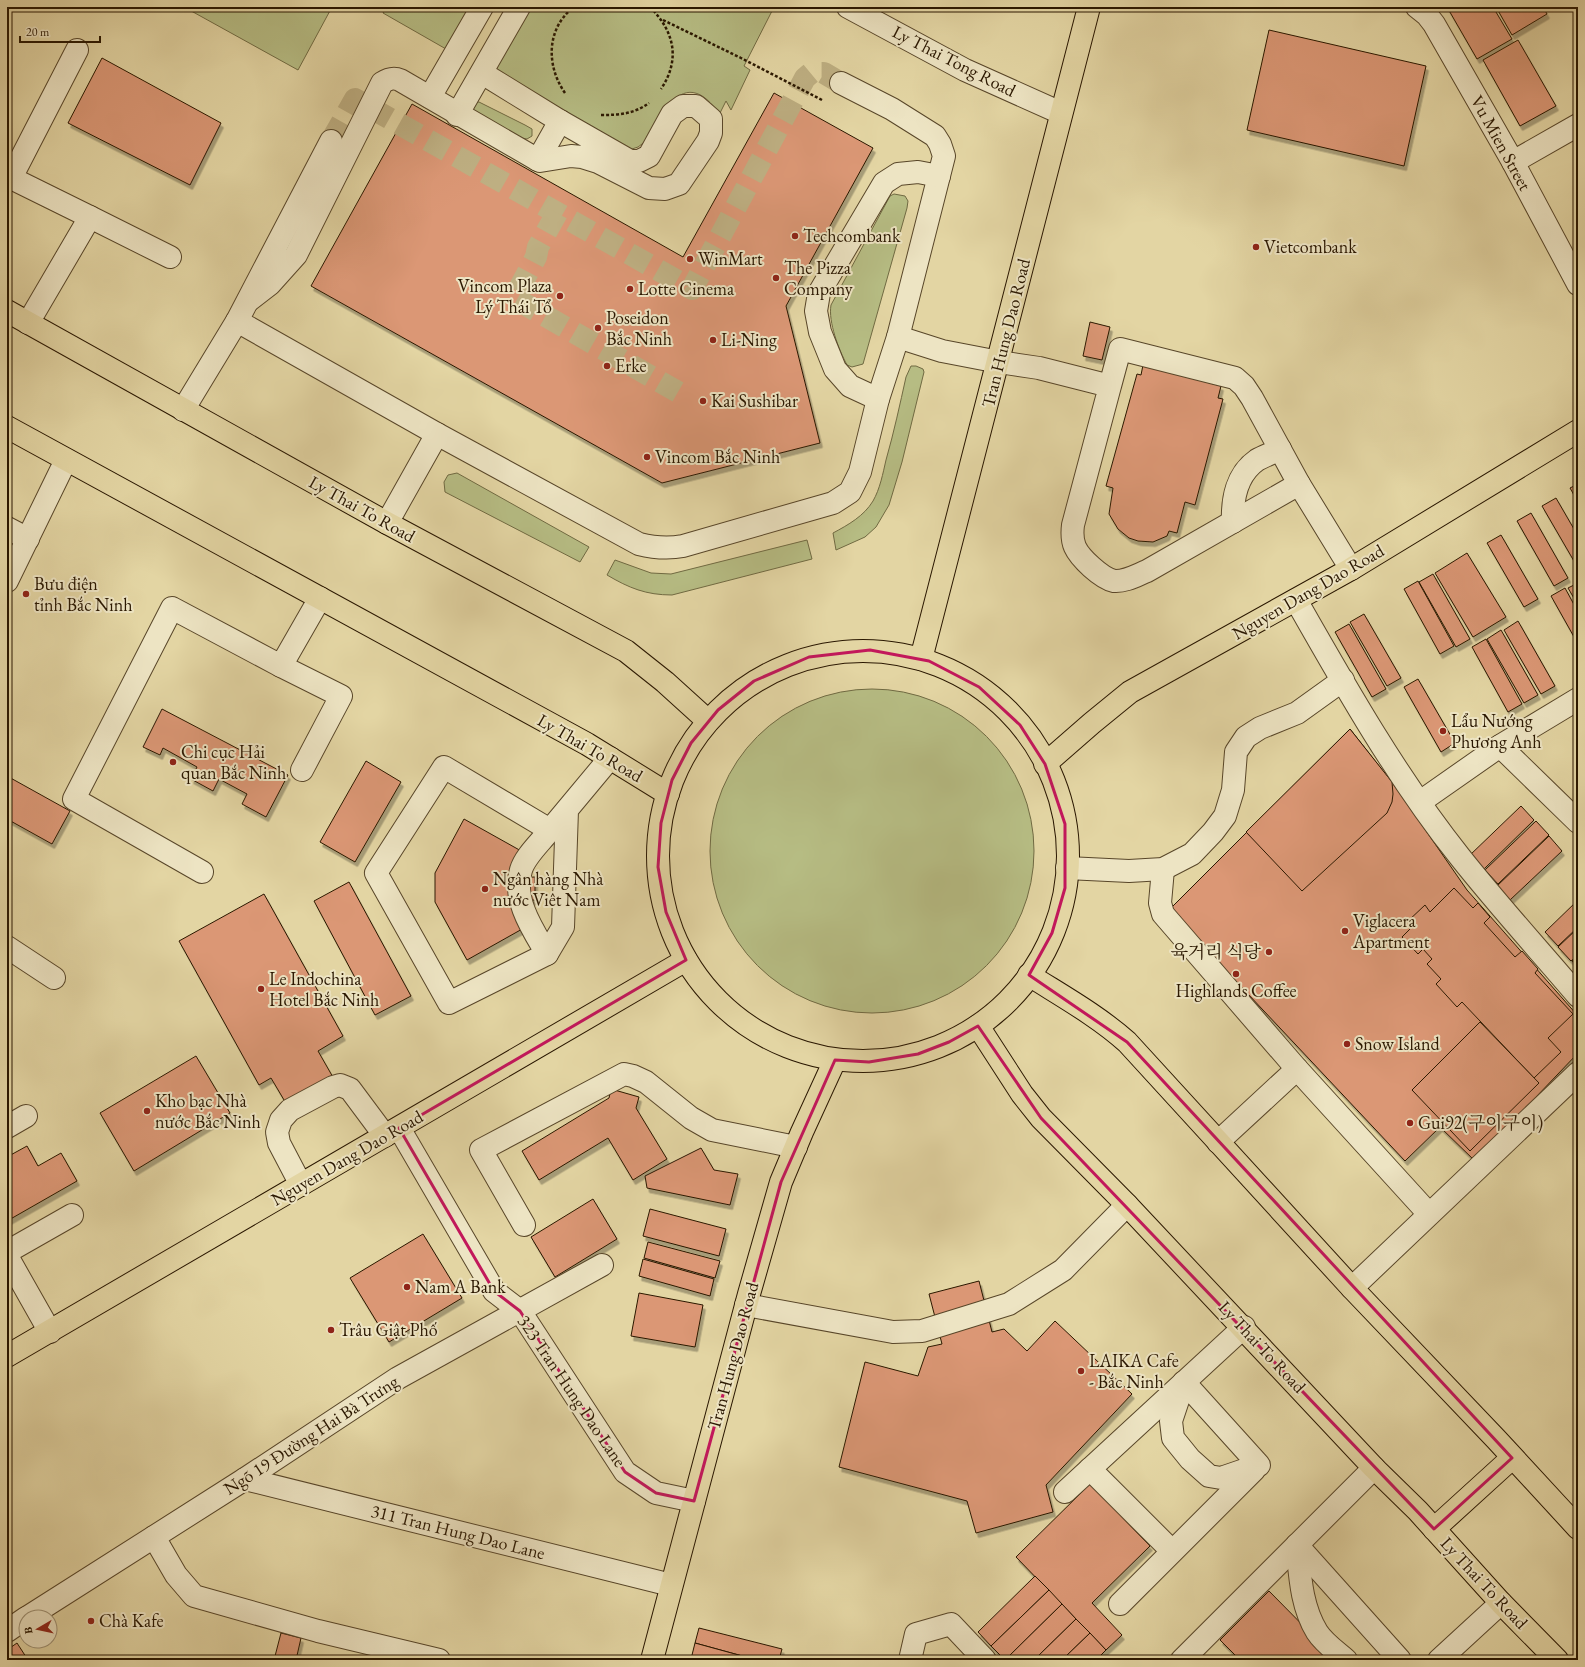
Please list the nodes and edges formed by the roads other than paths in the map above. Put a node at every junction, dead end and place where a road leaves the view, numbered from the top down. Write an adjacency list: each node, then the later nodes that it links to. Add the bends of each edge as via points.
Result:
1 (482, 7): 9 (street)
2 (519, 7): 7 (street)
3 (848, 7): 10 (street, Ly Thai Tong Road, via 966,70)
4 (1089, 7): 10 (main road, Tran Hung Dao Road)
5 (1417, 7): 16 (street, Vu Mien Street, via 1434,24)
6 (77, 50): 18 (street, via 11,178)
7 (482, 73): 11 (street); 12 (street)
8 (841, 83): 17 (street, via 892,109 935,136 944,156)
9 (430, 97): 11 (street); 21 (street, via 396,78 382,83 296,255 270,284)
10 (1061, 113): 26 (main road, Tran Hung Dao Road)
11 (457, 115): 15 (street)
12 (560, 122): 15 (street); 15 (street, via 630,161 639,161 649,156 672,114 683,106 696,106 711,119 711,133 679,184 665,189 649,188 598,162 582,157)
13 (1578, 125): 16 (street)
14 (331, 141): 21 (street)
15 (538, 160)
16 (1513, 162): 20 (street, Vu Mien Street)
17 (939, 176): 25 (street); 28 (street, via 918,172 898,174 884,183 819,293 816,311 820,332 835,369 850,386)
18 (90, 218): 19 (street); 24 (street)
19 (170, 257)
20 (1578, 284)
21 (248, 301): 23 (street)
22 (7, 311): 24 (main road, Ly Thai To Road)
23 (237, 321): 29 (street); 32 (street)
24 (28, 323): 29 (main road, Ly Thai To Road)
25 (898, 337): 26 (street, via 942,351); 28 (street)
26 (999, 362): 27 (street, via 1039,368); 44 (main road, Tran Hung Dao Road)
27 (1110, 386): 33 (street, via 1120,349 1235,378 1252,398); 36 (street, via 1073,525 1072,536 1082,558 1100,574 1114,581 1125,580 1147,571)
28 (878, 399): 32 (street, via 860,472 850,492 833,503 670,548 654,548 627,539)
29 (183, 410): 37 (main road, Ly Thai To Road)
30 (7, 428): 34 (main road, Ly Thai To Road)
31 (1578, 431): 40 (main road, Nguyen Dang Dao Road)
32 (437, 434): 37 (street)
33 (1280, 449): 35 (street); 36 (street, via 1257,460 1238,484 1232,509)
34 (66, 460): 39 (street); 42 (main road, Ly Thai To Road)
35 (1299, 484): 36 (street); 40 (street)
36 (1233, 522)
37 (387, 523): 48 (main road, Ly Thai To Road, via 626,651)
38 (7, 528): 39 (street)
39 (28, 539): 41 (street)
40 (1351, 569): 43 (main road, Nguyen Dang Dao Road)
41 (7, 581)
42 (320, 598): 45 (street); 50 (main road, Ly Thai To Road)
43 (1296, 600): 46 (street); 51 (main road, Nguyen Dang Dao Road, via 1130,692)
44 (922, 659): 48 (main road, via 870,650 809,657 781,667 754,681); 51 (main road, via 967,679 1001,704 1028,736)
45 (281, 666): 52 (street, via 341,696); 60 (street, via 172,608 74,799)
46 (1343, 680): 54 (street, via 1379,742); 59 (street, via 1297,713 1260,728 1246,737 1236,752 1233,790 1225,816 1192,854)
47 (1578, 699): 49 (street)
48 (708, 721): 53 (main road, via 684,755)
49 (1500, 746): 54 (street); 56 (street)
50 (610, 758): 53 (main road, Ly Thai To Road); 55 (street)
51 (1045, 764): 58 (main road, via 1057,793 1065,824)
52 (302, 770)
53 (668, 794): 63 (main road, via 661,823 658,868 662,898 670,927)
54 (1420, 802): 66 (street, via 1460,857)
55 (567, 810): 57 (street); 62 (street, via 563,927)
56 (1578, 822)
57 (550, 830): 62 (street, via 521,869 518,884 523,908); 62 (street, via 444,767 376,873 450,1003)
58 (1067, 868): 59 (street, via 1129,871); 64 (main road, via 1058,919 1046,948)
59 (1163, 869): 69 (street, via 1160,903 1163,914)
60 (202, 872)
61 (7, 948): 65 (street)
62 (547, 954)
63 (686, 960): 68 (main road, via 712,995 748,1026 790,1048); 73 (main road, Nguyen Dang Dao Road)
64 (1030, 975): 67 (main road, via 1006,1003); 74 (main road, via 1117,1034)
65 (54, 978)
66 (1578, 996)
67 (978, 1026): 68 (main road, via 934,1049 913,1055 869,1062); 77 (main road, Ly Thai To Road, via 1037,1113)
68 (836, 1060): 75 (main road, Tran Hung Dao Road)
69 (1297, 1069): 74 (street); 78 (street)
70 (1578, 1073): 78 (street)
71 (26, 1116): 72 (street)
72 (7, 1127)
73 (392, 1132): 76 (main road, Nguyen Dang Dao Road); 76 (street, 323 Tran Hung Dao Lane, via 344,1086 333,1087 290,1110 281,1120 277,1137); 86 (street, 323 Tran Hung Dao Lane, via 494,1290)
74 (1218, 1142): 84 (main road)
75 (796, 1147): 80 (street, via 712,1130 691,1118 646,1082 624,1074 481,1150); 85 (main road, Tran Hung Dao Road, via 781,1182)
76 (301, 1185): 88 (main road, Nguyen Dang Dao Road)
77 (1127, 1204): 85 (street, via 1063,1270 1009,1304 922,1331 893,1332); 87 (main road, Ly Thai To Road)
78 (1429, 1214): 84 (street)
79 (72, 1215): 81 (street)
80 (524, 1225)
81 (7, 1252)
82 (7, 1256): 88 (street)
83 (602, 1265): 86 (street, Ngõ 19 Đường Hai Bà Trưng)
84 (1352, 1288): 91 (main road)
85 (746, 1305): 97 (main road, Tran Hung Dao Road)
86 (520, 1311): 95 (street, Ngõ 19 Đường Hai Bà Trưng, via 398,1378); 97 (street, 323 Tran Hung Dao Lane, via 625,1472 656,1493)
87 (1244, 1327): 90 (street); 93 (main road, Ly Thai To Road)
88 (50, 1332): 89 (main road, Nguyen Dang Dao Road)
89 (7, 1356)
90 (1184, 1382): 92 (street); 92 (street, via 1171,1421 1173,1438 1190,1459 1209,1476 1221,1478); 94 (street)
91 (1512, 1458): 98 (main road); 99 (main road)
92 (1259, 1465): 102 (street)
93 (1374, 1468): 99 (main road, Ly Thai To Road); 101 (street)
94 (1090, 1469): 96 (street); 102 (street)
95 (245, 1479): 100 (street, Ngõ 19 Đường Hai Bà Trưng); 103 (street, 311 Tran Hung Dao Lane)
96 (1065, 1492)
97 (694, 1501): 103 (main road, Tran Hung Dao Road)
98 (1577, 1526)
99 (1434, 1529): 104 (main road, Ly Thai To Road)
100 (154, 1537): 106 (street, Ngõ 19 Đường Hai Bà Trưng); 109 (street, via 176,1575 194,1596 318,1631)
101 (1297, 1545): 113 (street); 114 (street, via 1302,1592 1308,1611 1318,1633); 115 (street)
102 (1172, 1551): 105 (street)
103 (671, 1585): 110 (main road, Tran Hung Dao Road)
104 (1501, 1602): 116 (street); 117 (main road, Ly Thai To Road)
105 (1120, 1604)
106 (41, 1609)
107 (18, 1624): 108 (street, Ngõ 19 Đường Hai Bà Trưng)
108 (7, 1631)
109 (439, 1660)
110 (652, 1660)
111 (910, 1660): 112 (street, via 916,1634 951,1624)
112 (985, 1660)
113 (1182, 1660)
114 (1346, 1660)
115 (1400, 1660)
116 (1439, 1660)
117 (1557, 1660)

